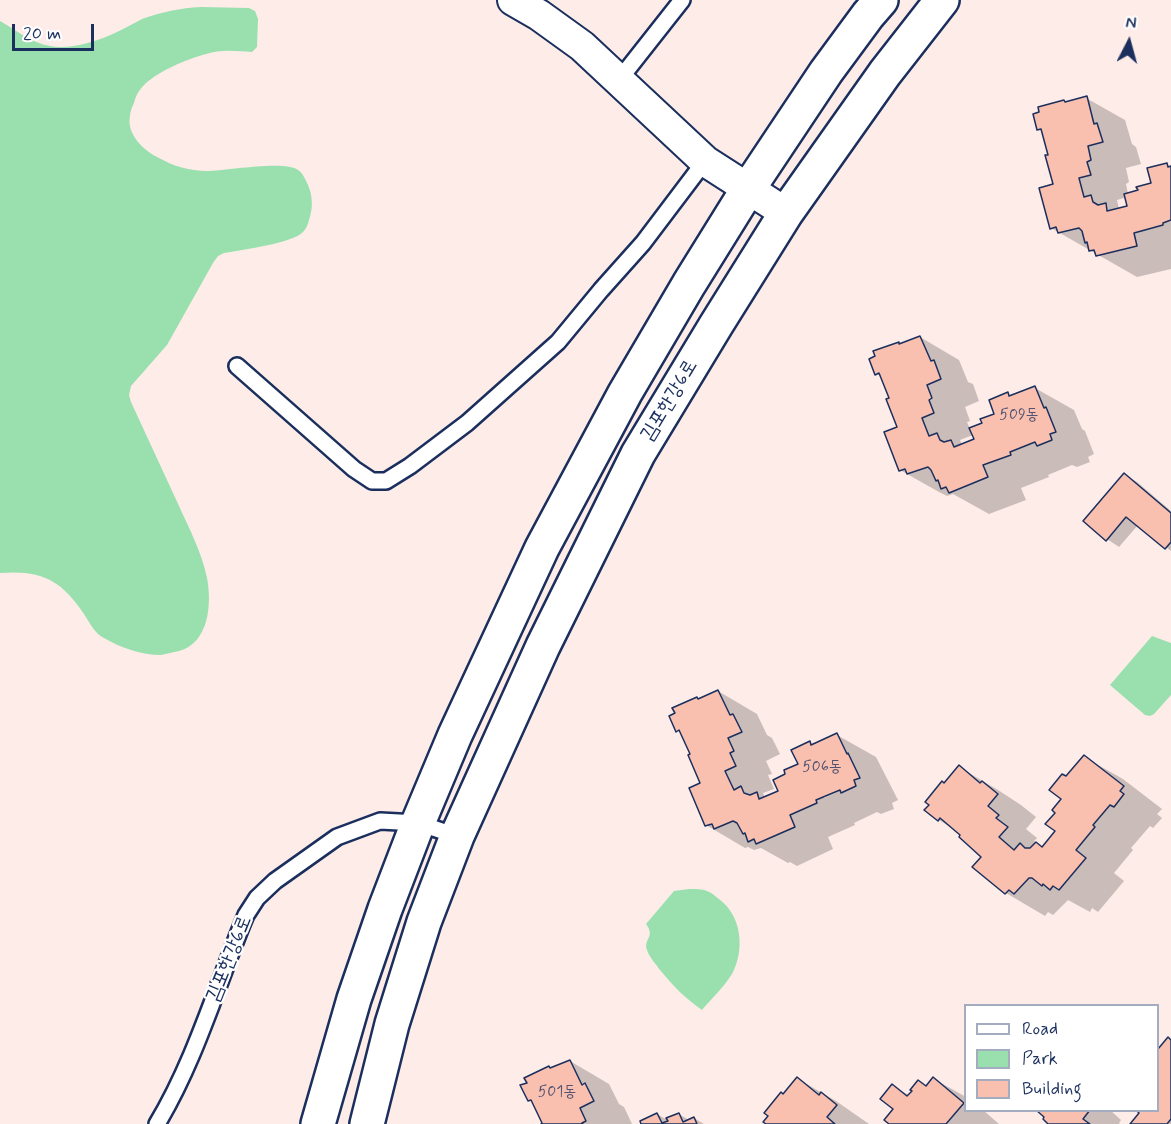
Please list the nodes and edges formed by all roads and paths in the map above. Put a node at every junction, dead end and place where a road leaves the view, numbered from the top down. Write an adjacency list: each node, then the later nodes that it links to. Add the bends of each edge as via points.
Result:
1 (513, 0): 5 (street, via 582,46)
2 (682, 0): 5 (lane)
3 (880, 0): 7 (street, via 826,72)
4 (942, 0): 8 (street, 김포한강6로)
5 (619, 80): 6 (street)
6 (705, 161): 7 (street); 9 (lane, via 643,243 558,342 467,423 386,481 372,481 354,468)
7 (748, 189): 8 (street); 10 (street, via 625,393 542,548)
8 (786, 213): 11 (street, 김포한강6로, via 638,454 543,646)
9 (237, 366)
10 (418, 823): 11 (lane, 김포한강6로); 12 (lane, 김포한강6로, via 380,821 337,837 257,898 246,915 201,1034); 13 (street, via 358,988)
11 (458, 836): 14 (street, 김포한강6로, via 420,933)
12 (157, 1124)
13 (318, 1124)
14 (367, 1124)

